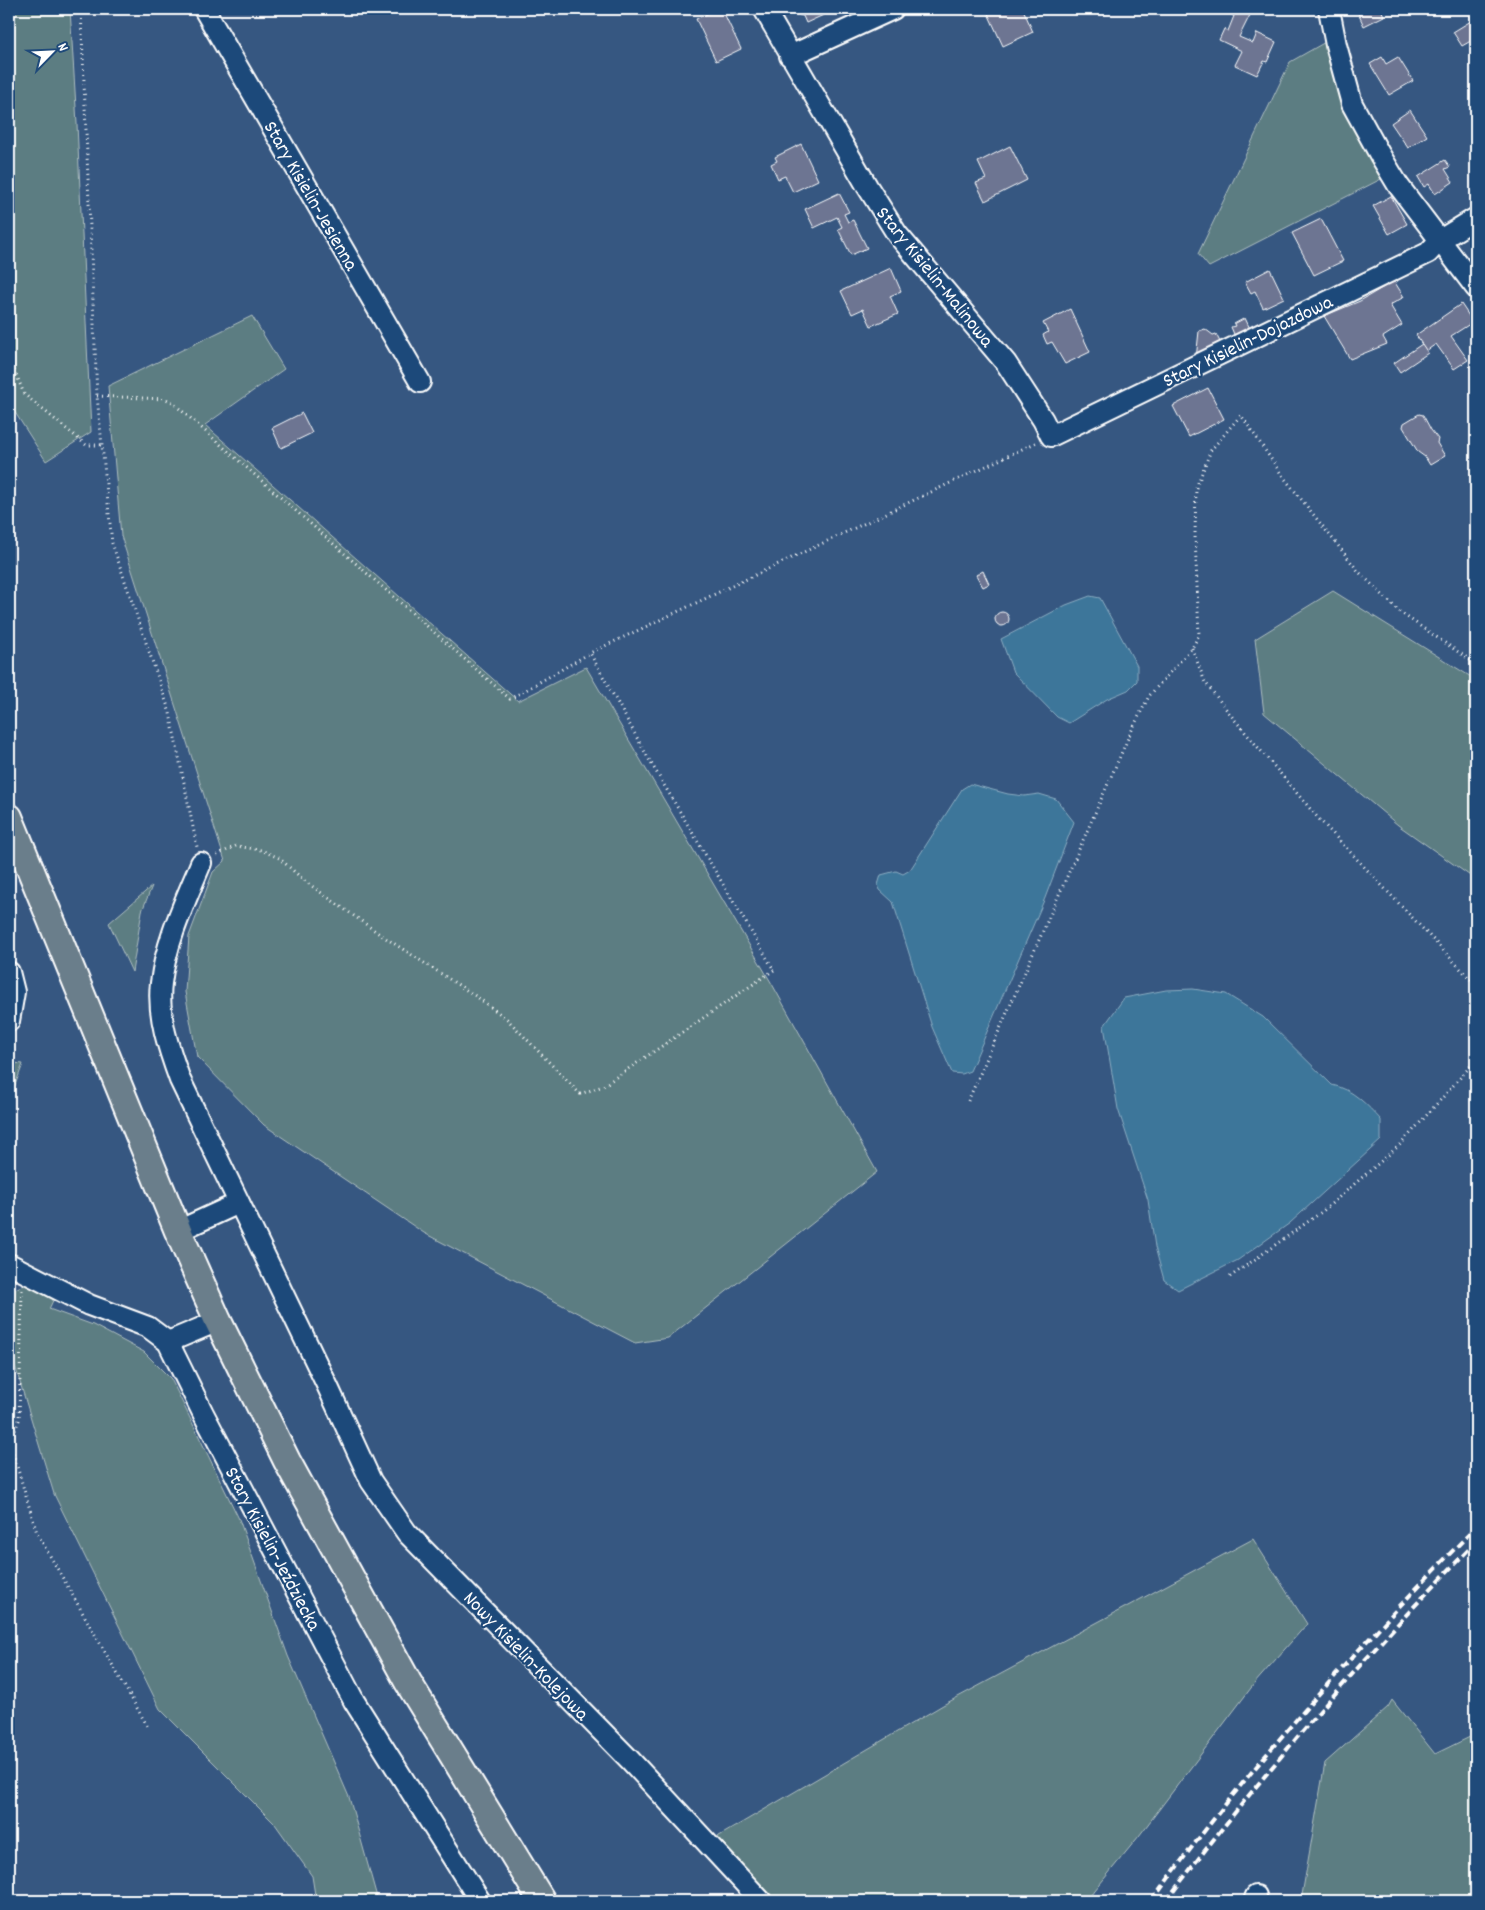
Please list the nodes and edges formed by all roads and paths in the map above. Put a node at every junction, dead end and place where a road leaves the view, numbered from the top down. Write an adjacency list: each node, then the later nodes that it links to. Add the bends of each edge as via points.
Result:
1 (81, 9): 12 (path)
2 (204, 9): 11 (street, Stary Kisielin-Jesienna)
3 (764, 9): 6 (street, Stary Kisielin-Malinowa)
4 (894, 9): 6 (street)
5 (1329, 9): 8 (street, via 1352,104 1398,185)
6 (790, 56): 13 (street, Stary Kisielin-Malinowa, via 897,234 1006,363)
7 (1476, 218): 8 (street, Stary Kisielin-Dojazdowa)
8 (1440, 240): 9 (street); 13 (street, Stary Kisielin-Dojazdowa, via 1428,253)
9 (1476, 288)
10 (9, 356): 14 (path, via 24,394 86,445)
11 (420, 382)
12 (97, 396): 14 (path); 16 (path, via 166,399 172,402 510,699)
13 (1051, 436): 16 (path)
14 (101, 445): 19 (path, via 112,543 170,713)
15 (1192, 648): 17 (path, via 1199,634 1196,488 1211,450 1241,415 1282,475 1359,572 1401,613); 21 (path, via 1205,682 1234,719 1318,818); 24 (path, via 1149,696 1129,736)
16 (590, 654): 19 (path, via 774,970 603,1086 580,1094 507,1019 381,935 306,882 279,858 261,850 236,846)
17 (1476, 664)
18 (9, 817): 26 (main road)
19 (200, 863): 25 (street, Nowy Kisielin-Kolejowa, via 167,947 161,984 163,1018 180,1080)
20 (9, 972): 22 (street, via 14,992)
21 (1476, 985)
22 (9, 1021)
23 (1476, 1060): 28 (path, via 1401,1144 1323,1210)
24 (968, 1101)
25 (240, 1203): 26 (street); 34 (street, Nowy Kisielin-Kolejowa, via 371,1481 407,1533 630,1760)
26 (178, 1231): 29 (main road)
27 (16, 1268): 30 (street, Stary Kisielin-Jeździecka, via 89,1304 148,1327); 31 (path, via 20,1420 10,1443 37,1533)
28 (1230, 1277)
29 (218, 1321): 30 (street); 33 (main road, via 287,1461 408,1682)
30 (168, 1342): 32 (street, Stary Kisielin-Jeździecka, via 354,1701)
31 (149, 1729)
32 (480, 1901)
33 (542, 1901)
34 (761, 1901)

